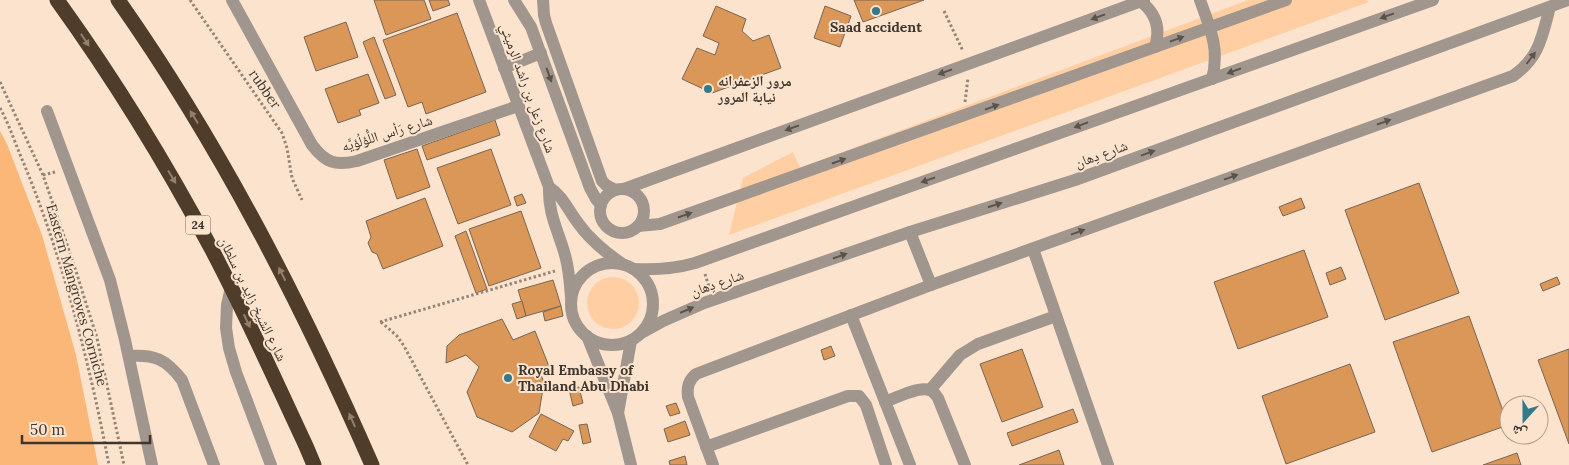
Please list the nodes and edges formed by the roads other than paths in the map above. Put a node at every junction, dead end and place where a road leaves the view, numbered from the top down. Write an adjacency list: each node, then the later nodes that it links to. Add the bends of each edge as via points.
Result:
1 (57, 0): 31 (highway, شارع الشيخ زايد بن سلطان / 24, one-way to 31, via 138,121)
2 (118, 0): 47 (highway, one-way to 2, via 300,308 259,230 198,124)
3 (232, 0): 20 (street, شارع رَأس اللُّؤلُؤيَّه, via 312,145 331,162 358,161)
4 (479, 0): 18 (street, شارع زعل بن راشد الرميثي)
5 (514, 0): 17 (street, via 531,27)
6 (543, 0): 23 (street, via 546,23 602,180)
7 (1200, 0): 15 (street)
8 (1286, 0): 15 (street)
9 (1400, 0): 13 (street)
10 (1433, 0): 13 (street, شارع دِهان)
11 (1568, 0): 14 (street, شارع دِهان)
12 (1142, 1): 16 (street, via 1156,21); 23 (street, one-way to 23)
13 (1414, 7): 19 (street, شارع دِهان, one-way to 19)
14 (1550, 7): 26 (street, شارع دِهان, one-way to 14, via 1075,180); 27 (street, one-way to 14, via 1513,76 1536,54)
15 (1210, 28): 16 (street, one-way to 15); 19 (street, via 1216,51)
16 (1155, 47): 25 (street, one-way to 16, via 660,224)
17 (541, 53): 18 (street); 24 (street, one-way to 24, via 590,188)
18 (504, 68): 20 (street, شارع زعل بن راشد الرميثي)
19 (1212, 78): 29 (street, شارع دِهان, one-way to 29, via 702,261 671,269)
20 (518, 106): 22 (street, شارع زعل بن راشد الرميثي)
21 (47, 112): 38 (street, via 110,280)
22 (549, 187): 28 (street, شارع زعل بن راشد الرميثي, via 564,201 597,246); 32 (street, شارع زعل بن راشد الرميثي, via 551,214 568,268)
23 (620, 190): 24 (street, via 609,193); 25 (street, via 632,191 643,203 643,219)
24 (601, 205): 25 (street, via 600,213 608,228 624,233)
25 (638, 226)
26 (910, 232): 30 (street); 35 (street, شارع دِهان, one-way to 26, via 713,300)
27 (1032, 249): 30 (street); 34 (street)
28 (621, 263): 29 (street); 32 (street, via 595,266 576,284)
29 (634, 269): 35 (street, via 645,278 652,291 654,305 651,319)
30 (931, 285): 33 (street)
31 (231, 287): 45 (street, via 226,305 229,348); 46 (highway, شارع الشيخ زايد بن سلطان / 24, one-way to 46)
32 (571, 297): 36 (street, via 574,319)
33 (851, 315): 40 (street); 42 (street, via 690,379 688,397)
34 (1056, 316): 39 (street, via 978,344 960,355); 53 (street)
35 (643, 332): 37 (street)
36 (587, 336): 37 (street, via 608,345); 41 (street)
37 (631, 341): 41 (street)
38 (129, 356): 43 (street); 44 (street, via 161,359 176,372 182,380)
39 (930, 390): 40 (street, via 918,390); 52 (street, via 938,398)
40 (885, 402): 51 (street)
41 (618, 413): 48 (street)
42 (706, 448): 49 (street); 50 (street, via 854,395 866,405)
43 (152, 465)
44 (214, 465)
45 (271, 465)
46 (314, 465)
47 (372, 465)
48 (631, 465)
49 (713, 465)
50 (886, 465)
51 (910, 465)
52 (965, 465)
53 (1108, 465)

